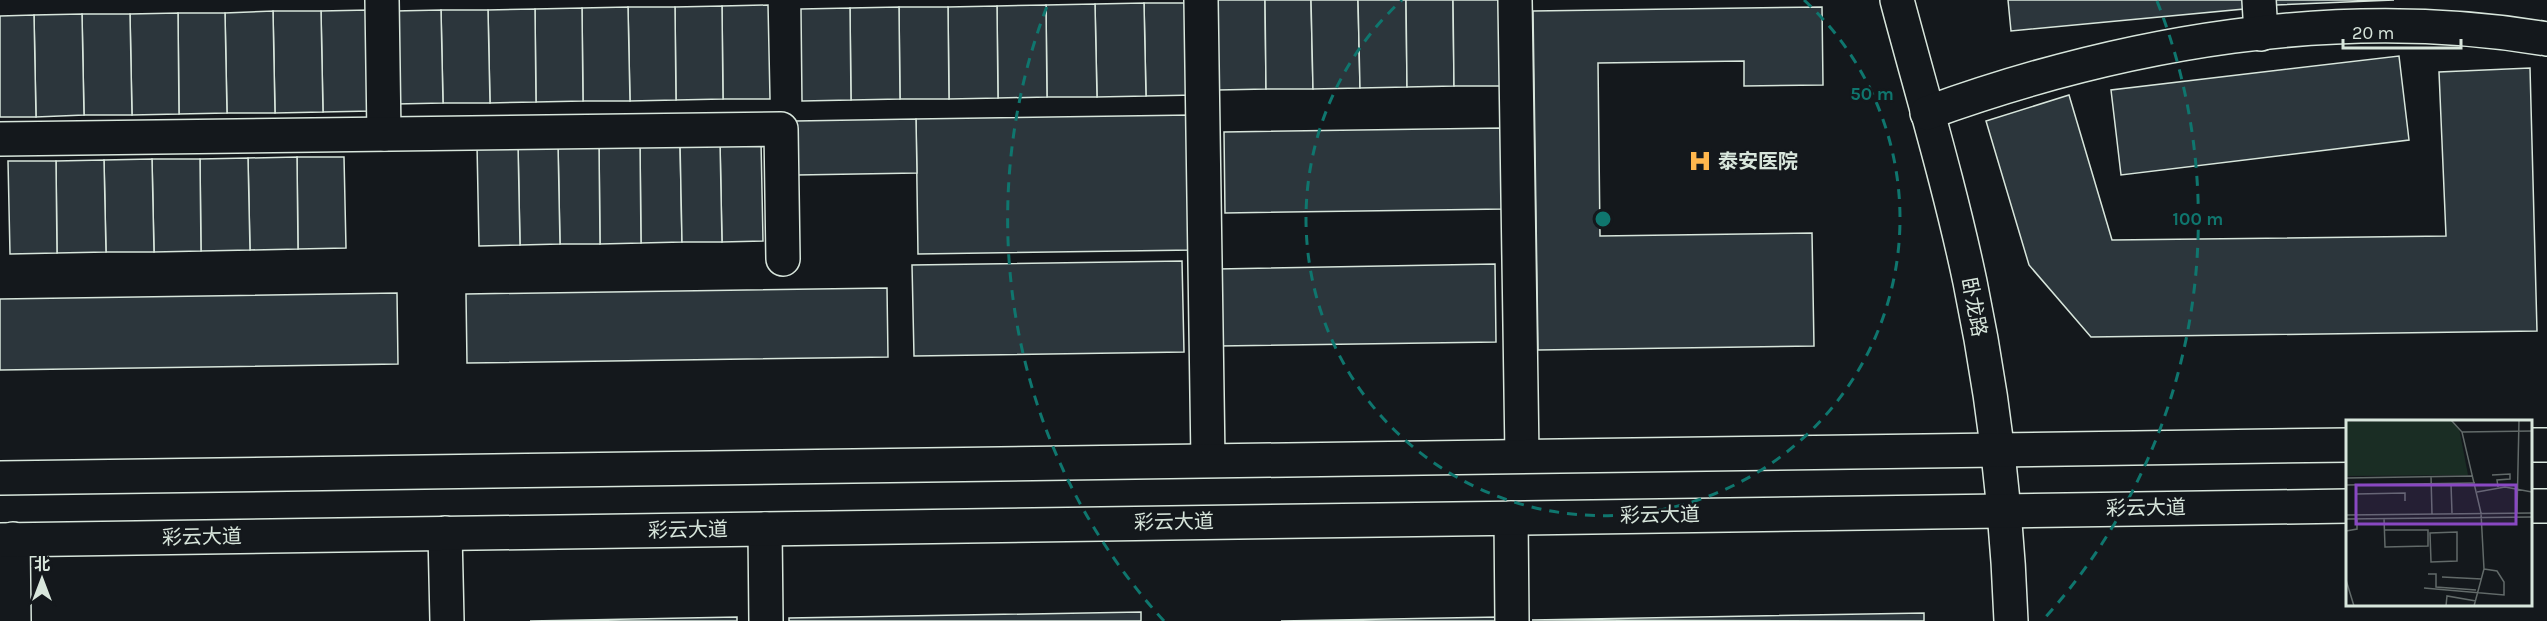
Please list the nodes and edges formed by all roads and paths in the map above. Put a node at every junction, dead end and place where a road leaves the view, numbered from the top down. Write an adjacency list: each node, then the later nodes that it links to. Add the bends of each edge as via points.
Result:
1 (382, 0): 9 (main road)
2 (1201, 0): 15 (main road)
3 (1515, 0): 14 (main road)
4 (1897, 0): 8 (main road, 卧龙路)
5 (2259, 0): 6 (main road)
6 (2261, 34): 7 (main road, via 2326,28 2439,28); 8 (main road, via 2091,63 1978,94)
7 (2547, 39)
8 (1927, 113): 13 (main road, 卧龙路, via 1969,281)
9 (384, 134): 10 (main road); 11 (main road, via 781,129)
10 (0, 140)
11 (783, 259)
12 (2346, 445): 13 (main road)
13 (1997, 448): 14 (main road); 18 (main road, 卧龙路)
14 (1522, 455): 15 (main road)
15 (1208, 460): 16 (main road)
16 (0, 478)
17 (2346, 507): 18 (main road, 彩云大道)
18 (2003, 510): 19 (main road, 彩云大道); 27 (main road, 卧龙路)
19 (1511, 518): 20 (main road, 彩云大道); 26 (main road)
20 (765, 529): 21 (main road, 彩云大道); 25 (main road)
21 (446, 534): 22 (main road, 彩云大道); 24 (main road)
22 (7, 539): 23 (main road)
23 (14, 621)
24 (447, 621)
25 (766, 621)
26 (1512, 621)
27 (2011, 621)

